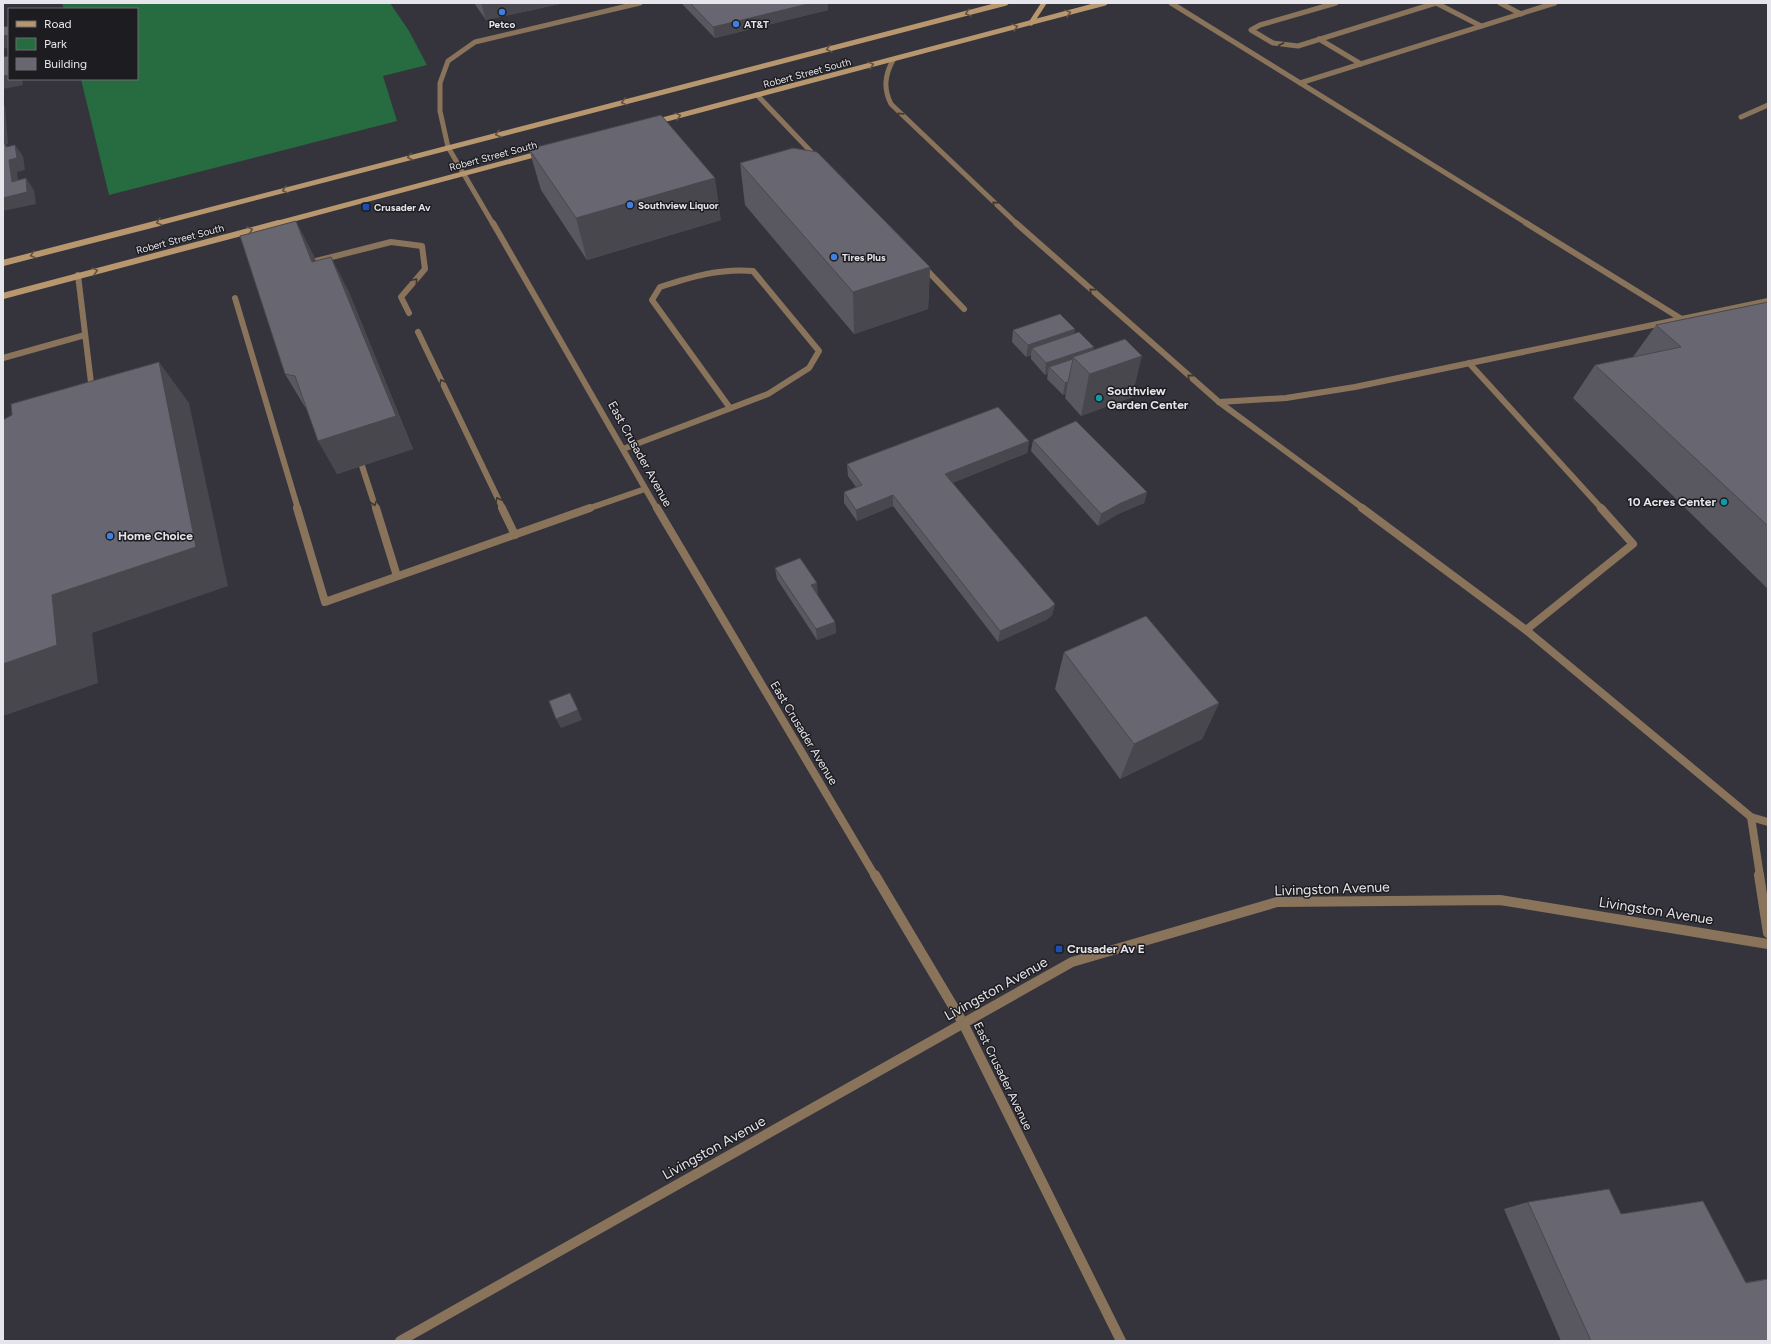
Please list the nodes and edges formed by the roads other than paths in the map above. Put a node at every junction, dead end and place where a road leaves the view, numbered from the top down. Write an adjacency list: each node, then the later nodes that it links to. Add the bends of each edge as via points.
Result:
1 (640, 3): 21 (street, East Crusader Avenue, via 475,42 448,61 440,83 440,111)
2 (1006, 3): 21 (main road, Robert Street South, one-way to 21)
3 (1044, 3): 11 (main road)
4 (1105, 3): 11 (main road, Robert Street South, one-way to 4)
5 (1171, 3): 16 (street)
6 (1336, 3): 13 (street, one-way to 6, via 1298,46 1284,47 1265,42 1251,30)
7 (1436, 3): 12 (street); 13 (street)
8 (1500, 3): 10 (street)
9 (1555, 3): 10 (street)
10 (1522, 14): 12 (street)
11 (1031, 23): 14 (main road, Robert Street South, one-way to 11)
12 (1481, 26): 15 (street)
13 (1319, 39): 15 (street)
14 (893, 60): 17 (main road, Robert Street South, one-way to 14); 40 (street, one-way to 14, via 1123,319 901,116 889,103 884,89 887,71)
15 (1362, 64): 16 (street)
16 (1300, 83): 34 (street)
17 (757, 95): 20 (main road, Robert Street South, one-way to 17); 23 (street)
18 (1768, 105): 19 (street)
19 (1741, 117)
20 (651, 123)
21 (448, 147): 24 (street, East Crusader Avenue); 27 (main road, Robert Street South, one-way to 27)
22 (546, 151): 24 (main road, Robert Street South)
23 (822, 163)
24 (464, 173): 28 (main road, Robert Street South, one-way to 24); 42 (street, East Crusader Avenue)
25 (915, 259): 32 (street)
26 (316, 261): 33 (street, one-way to 26, via 401,297 425,269 422,246 391,242)
27 (3, 263)
28 (78, 276): 29 (main road, Robert Street South); 36 (street)
29 (3, 296)
30 (235, 298): 46 (street, via 325,602)
31 (1768, 301): 34 (street)
32 (964, 309)
33 (408, 313)
34 (1680, 318): 38 (street)
35 (418, 332): 45 (street, one-way to 35)
36 (86, 335): 37 (street); 39 (street, via 93,391)
37 (3, 358)
38 (1469, 363): 40 (street, via 1355,387 1286,398); 47 (street, via 1633,544)
39 (86, 394)
40 (1219, 402): 47 (street)
41 (730, 408): 41 (street, via 768,394 803,372 809,368 819,351 753,271 734,269 660,286 652,300); 42 (street)
42 (623, 449): 44 (street, East Crusader Avenue)
43 (362, 466): 46 (street, one-way to 46)
44 (645, 489): 45 (street); 52 (street, East Crusader Avenue)
45 (515, 535): 46 (street)
46 (397, 576)
47 (1526, 630): 48 (street)
48 (1751, 817): 49 (street); 50 (street)
49 (1768, 822)
50 (1768, 933)
51 (1768, 944): 52 (street, Livingston Avenue, via 1500,900 1277,902 1072,962)
52 (963, 1023): 53 (street, Livingston Avenue); 54 (street, East Crusader Avenue)
53 (400, 1341)
54 (1121, 1341)

